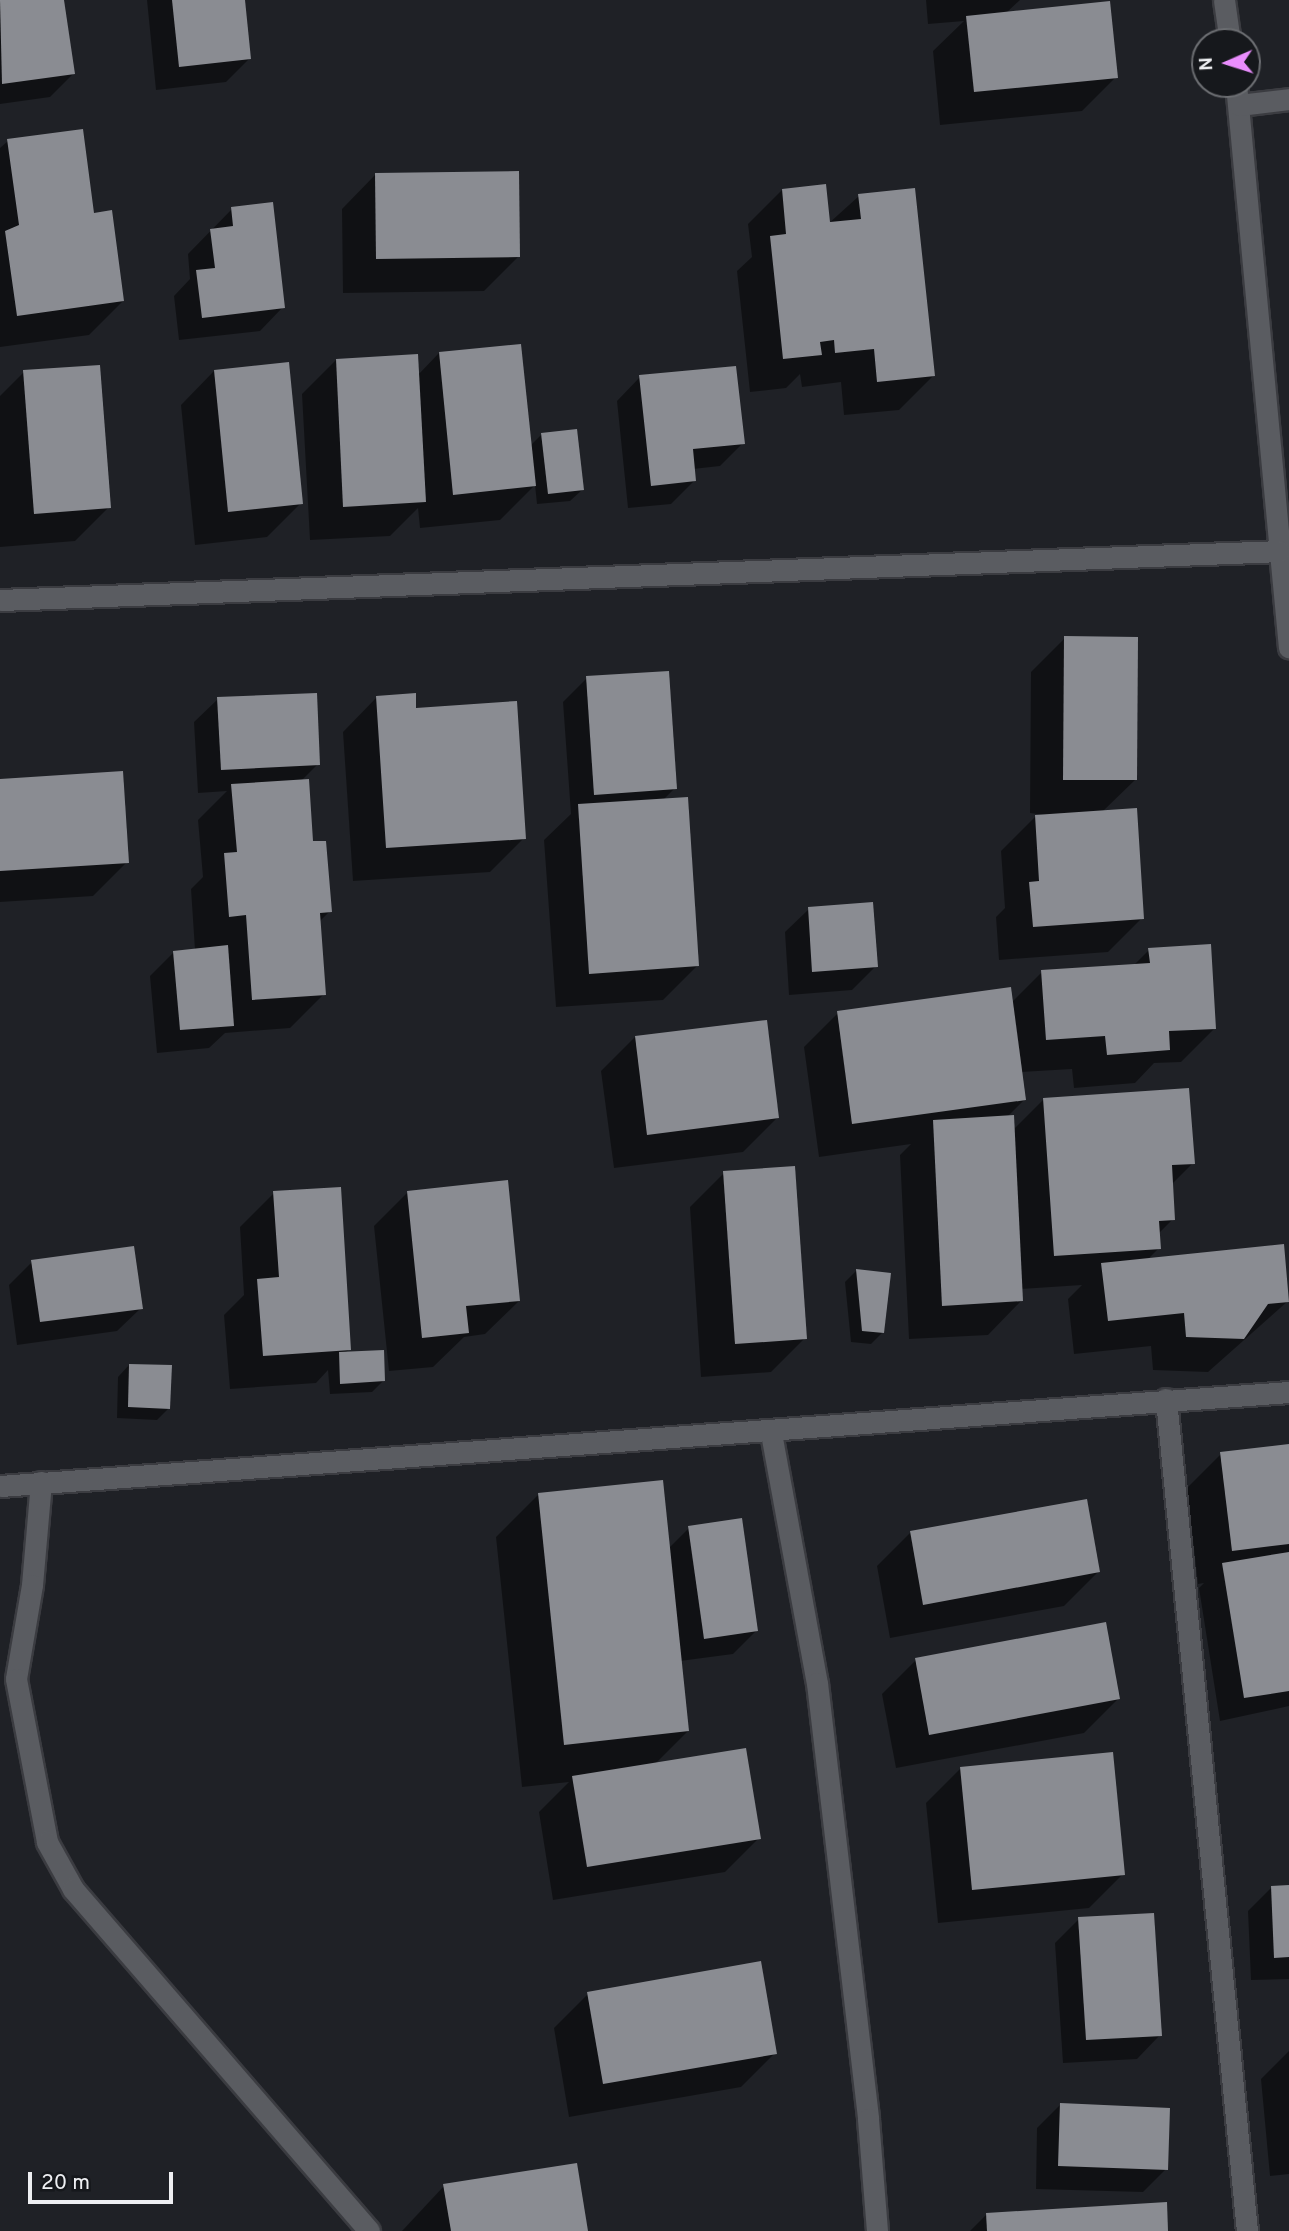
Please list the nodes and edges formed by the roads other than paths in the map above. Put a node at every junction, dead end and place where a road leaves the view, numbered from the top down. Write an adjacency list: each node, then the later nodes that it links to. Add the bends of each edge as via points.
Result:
1 (1224, 0): 2 (street)
2 (1228, 28)
3 (1261, 96): 5 (street)
4 (1238, 98): 6 (street)
5 (1289, 99)
6 (1279, 551): 7 (street); 8 (street)
7 (0, 600)
8 (1289, 648)
9 (1289, 1392): 10 (street)
10 (1166, 1399): 11 (street); 16 (street)
11 (771, 1433): 12 (street); 15 (street, via 817,1683)
12 (41, 1482): 13 (street); 14 (street, via 32,1585 16,1679 47,1843 73,1889)
13 (0, 1486)
14 (369, 2231)
15 (877, 2231)
16 (1247, 2231)

